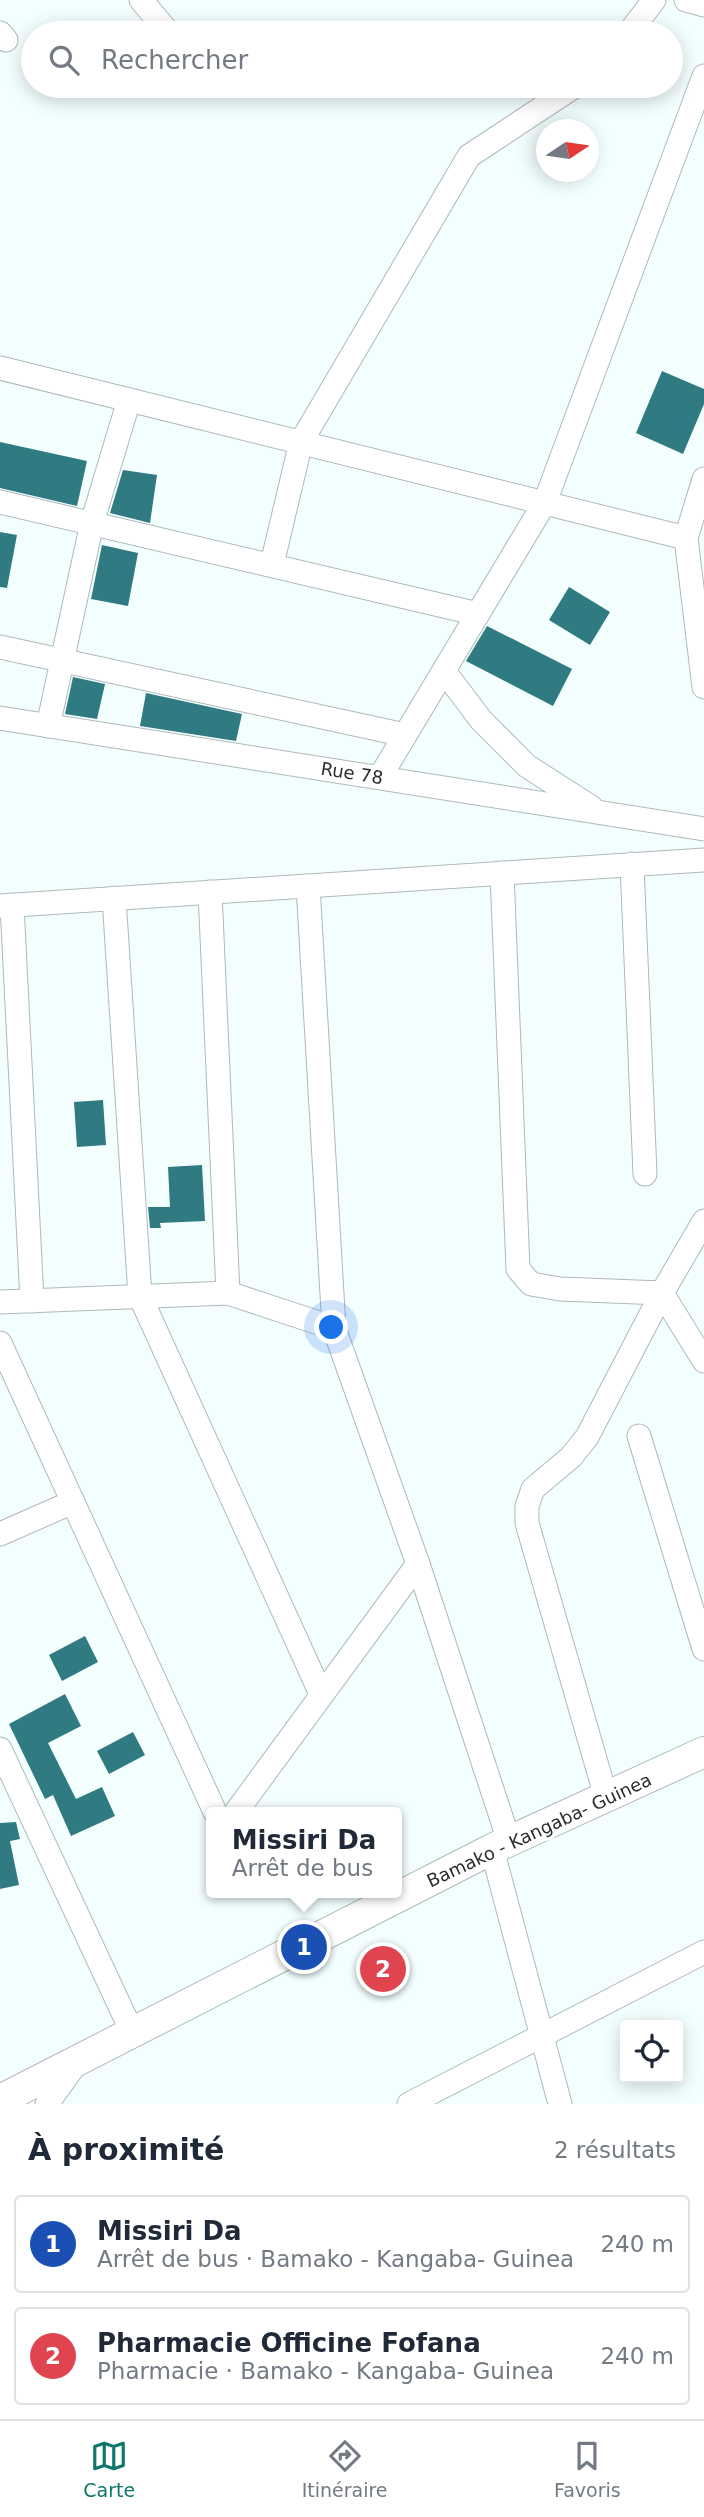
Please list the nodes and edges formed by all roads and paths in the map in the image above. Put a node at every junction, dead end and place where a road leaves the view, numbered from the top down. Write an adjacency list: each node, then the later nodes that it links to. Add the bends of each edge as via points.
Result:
1 (141, 0): 5 (street)
2 (654, 0): 6 (street)
3 (685, 0): 4 (street)
4 (704, 5)
5 (159, 21)
6 (638, 21)
7 (704, 76): 14 (street)
8 (557, 98): 11 (street, via 469,156)
9 (0, 368): 10 (street)
10 (128, 400): 11 (street); 15 (street)
11 (300, 442): 14 (street); 17 (street)
12 (703, 483): 16 (street)
13 (0, 502): 15 (street)
14 (545, 502): 16 (street); 18 (street)
15 (92, 523): 17 (street); 20 (street)
16 (686, 538): 22 (street)
17 (272, 564): 18 (street)
18 (478, 614): 21 (street)
19 (0, 647): 20 (street)
20 (61, 661): 24 (street); 25 (street)
21 (444, 671): 25 (street); 27 (street, via 481,720 527,766)
22 (704, 687)
23 (0, 718): 24 (street, Rue 78)
24 (48, 726): 26 (street, Rue 78)
25 (405, 735): 26 (street)
26 (380, 777): 27 (street, Rue 78)
27 (600, 812): 28 (street, Rue 78)
28 (704, 829)
29 (704, 860): 30 (street)
30 (632, 864): 31 (street); 36 (street)
31 (502, 873): 32 (street); 39 (street, via 518,1269 531,1284 560,1289)
32 (309, 886): 33 (street); 43 (street)
33 (210, 892): 34 (street); 38 (street)
34 (114, 898): 35 (street); 40 (street)
35 (6, 906): 41 (street)
36 (645, 1174)
37 (704, 1221): 39 (street)
38 (228, 1293): 40 (street); 43 (street)
39 (662, 1293): 45 (street); 54 (street, via 587,1437 533,1489 527,1506 527,1523)
40 (140, 1296): 41 (street); 51 (street)
41 (32, 1301): 42 (street)
42 (0, 1302)
43 (334, 1328): 49 (street)
44 (0, 1343): 47 (street)
45 (704, 1361)
46 (639, 1436): 50 (street)
47 (73, 1502): 48 (street); 55 (street)
48 (0, 1534)
49 (418, 1564): 51 (street); 57 (street)
50 (704, 1649)
51 (321, 1694): 56 (street)
52 (0, 1749): 61 (street)
53 (704, 1752): 54 (main road, Bamako - Kangaba- Guinea)
54 (606, 1797): 57 (main road, Bamako - Kangaba- Guinea)
55 (213, 1807)
56 (240, 1807)
57 (500, 1845): 58 (main road, Bamako - Kangaba- Guinea); 62 (street)
58 (402, 1895)
59 (395, 1898): 61 (main road, Bamako - Kangaba- Guinea)
60 (704, 1952): 62 (street)
61 (131, 2032): 63 (main road, Bamako - Kangaba- Guinea)
62 (542, 2035): 66 (street); 67 (street)
63 (81, 2057): 64 (main road, Bamako - Kangaba- Guinea); 65 (street)
64 (0, 2100)
65 (47, 2104)
66 (409, 2104)
67 (560, 2104)

